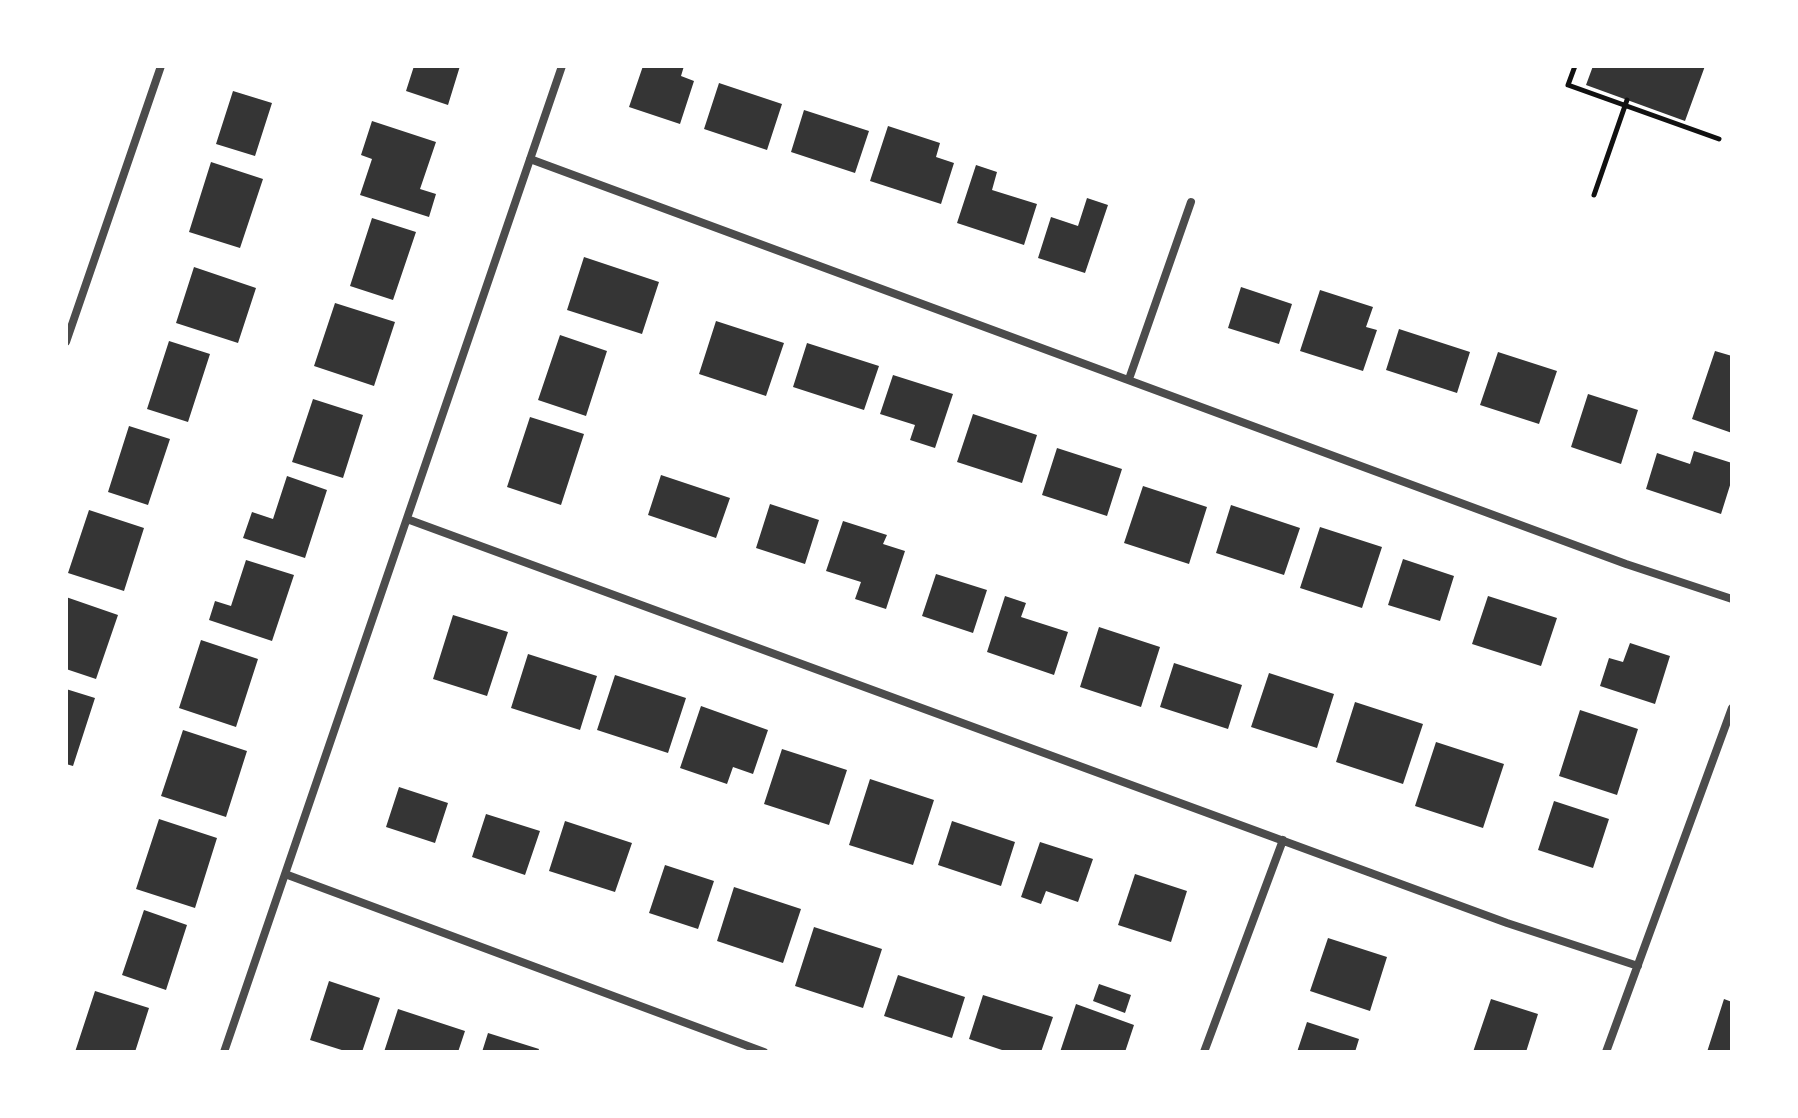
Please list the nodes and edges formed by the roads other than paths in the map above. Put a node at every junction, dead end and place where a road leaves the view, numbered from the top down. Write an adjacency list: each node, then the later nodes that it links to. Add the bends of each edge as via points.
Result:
1 (161, 66): 5 (street)
2 (562, 66): 3 (street)
3 (530, 159): 6 (street); 7 (street)
4 (1191, 202): 6 (street)
5 (66, 342)
6 (1129, 379): 8 (street)
7 (407, 519): 10 (street); 11 (street)
8 (1732, 599)
9 (1732, 708): 12 (street)
10 (1283, 840): 12 (street); 15 (street)
11 (285, 874): 13 (street); 14 (street)
12 (1638, 966): 16 (street)
13 (224, 1052)
14 (764, 1052)
15 (1204, 1052)
16 (1606, 1052)

